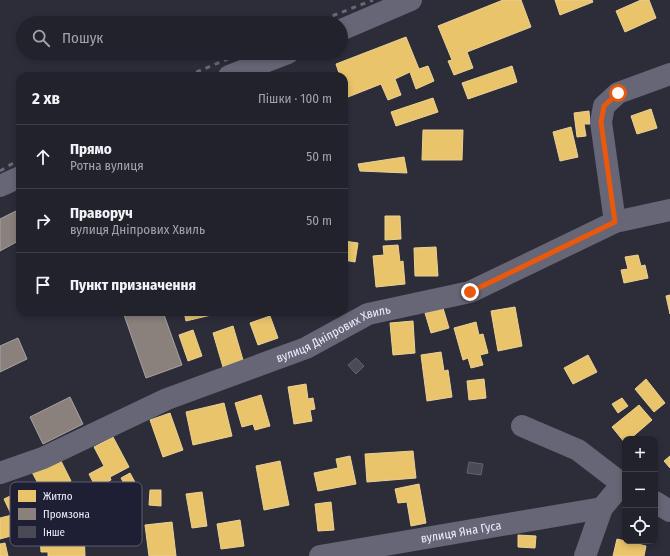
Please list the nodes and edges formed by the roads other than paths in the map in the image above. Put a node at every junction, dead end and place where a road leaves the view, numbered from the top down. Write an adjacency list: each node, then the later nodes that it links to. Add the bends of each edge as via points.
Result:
1 (411, 0): 2 (street)
2 (348, 27)
3 (270, 60): 4 (street)
4 (239, 72)
5 (670, 74): 9 (street, via 618,93 604,106 601,122)
6 (16, 179): 7 (street)
7 (0, 186)
8 (670, 210): 9 (street, вулиця Дніпрових Хвиль)
9 (615, 222): 11 (street, вулиця Дніпрових Хвиль, via 470,292 368,314 306,348 167,399 43,458)
10 (522, 426): 12 (street, via 578,450)
11 (0, 473)
12 (622, 483)
13 (622, 487): 15 (street)
14 (658, 504): 16 (street)
15 (602, 508): 17 (street, вулиця Яна Гуса); 18 (street)
16 (670, 511)
17 (324, 556)
18 (585, 556)

